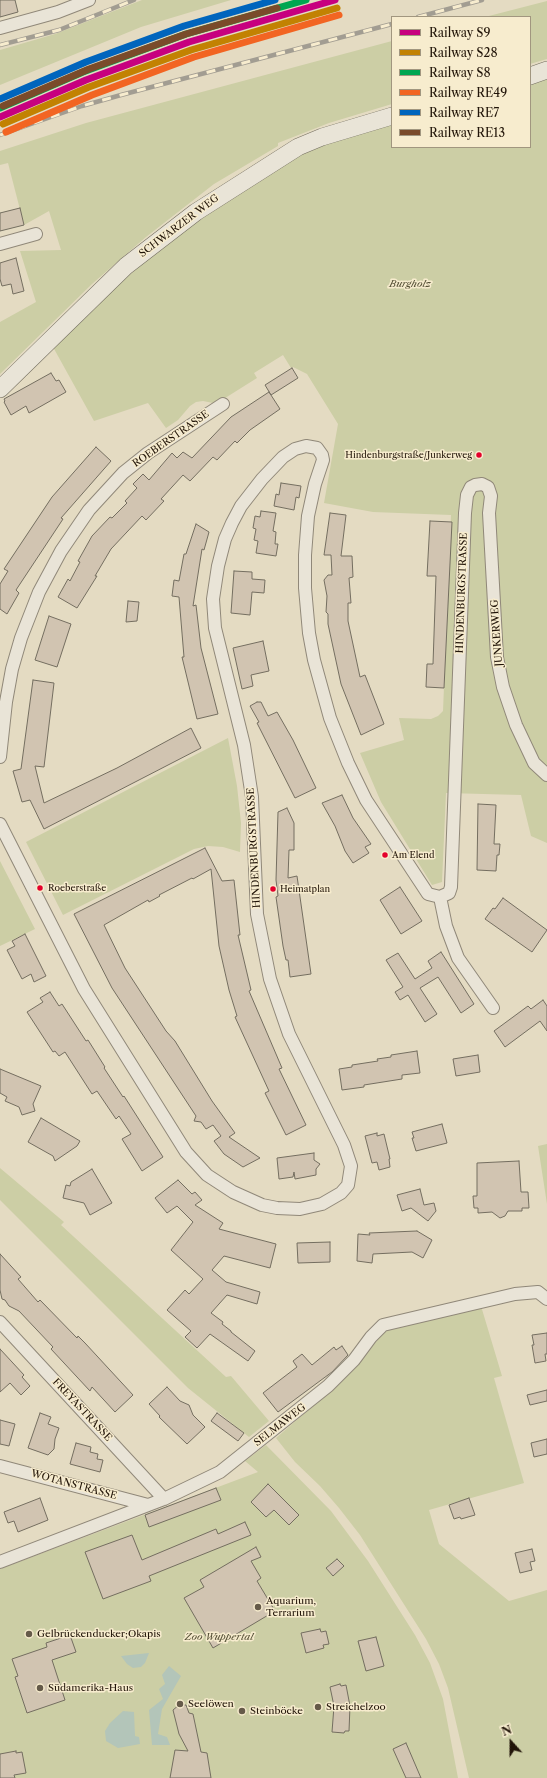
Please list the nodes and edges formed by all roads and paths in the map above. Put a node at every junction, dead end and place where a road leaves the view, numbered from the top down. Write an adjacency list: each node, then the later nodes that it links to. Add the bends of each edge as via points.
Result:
1 (89, 0): 2 (street, via 58,12)
2 (0, 28)
3 (547, 70): 4 (street)
4 (531, 76)
5 (391, 116): 8 (street, SCHWARZER WEG, via 298,147 196,212 126,266)
6 (36, 234): 7 (street)
7 (0, 244)
8 (0, 389)
9 (223, 404): 11 (street, ROEBERSTRASSE, via 148,453 123,474 89,510 61,551 39,592 21,638 7,695)
10 (482, 484): 12 (street, JUNKERWEG, via 488,487 491,496 489,513 496,657 516,725 534,763); 14 (street, HINDENBURGSTRASSE, via 472,487 466,502 451,887 449,893)
11 (0, 756)
12 (547, 775)
13 (0, 824): 14 (street, HINDENBURGSTRASSE, via 84,989 193,1161 224,1187 262,1205 288,1209 312,1207 342,1193 351,1175 348,1155 289,1034 264,957 257,914 252,797 244,745 215,628 214,612 221,552 241,506 283,457 300,447 312,446 320,451 323,460 308,516 305,588 309,633 321,691 348,763 366,800 421,885 431,896)
14 (440, 897): 15 (street, via 446,926 458,958)
15 (493, 1008)
16 (547, 1299): 19 (street, SELMAWEG, via 538,1292 516,1294 383,1325 354,1360 302,1408 220,1472)
17 (0, 1322): 19 (street, FREYASTRASSE)
18 (0, 1466): 20 (street, WOTANSTRASSE)
19 (164, 1499): 20 (street, SELMAWEG)
20 (148, 1504): 21 (street, SELMAWEG)
21 (0, 1562)

